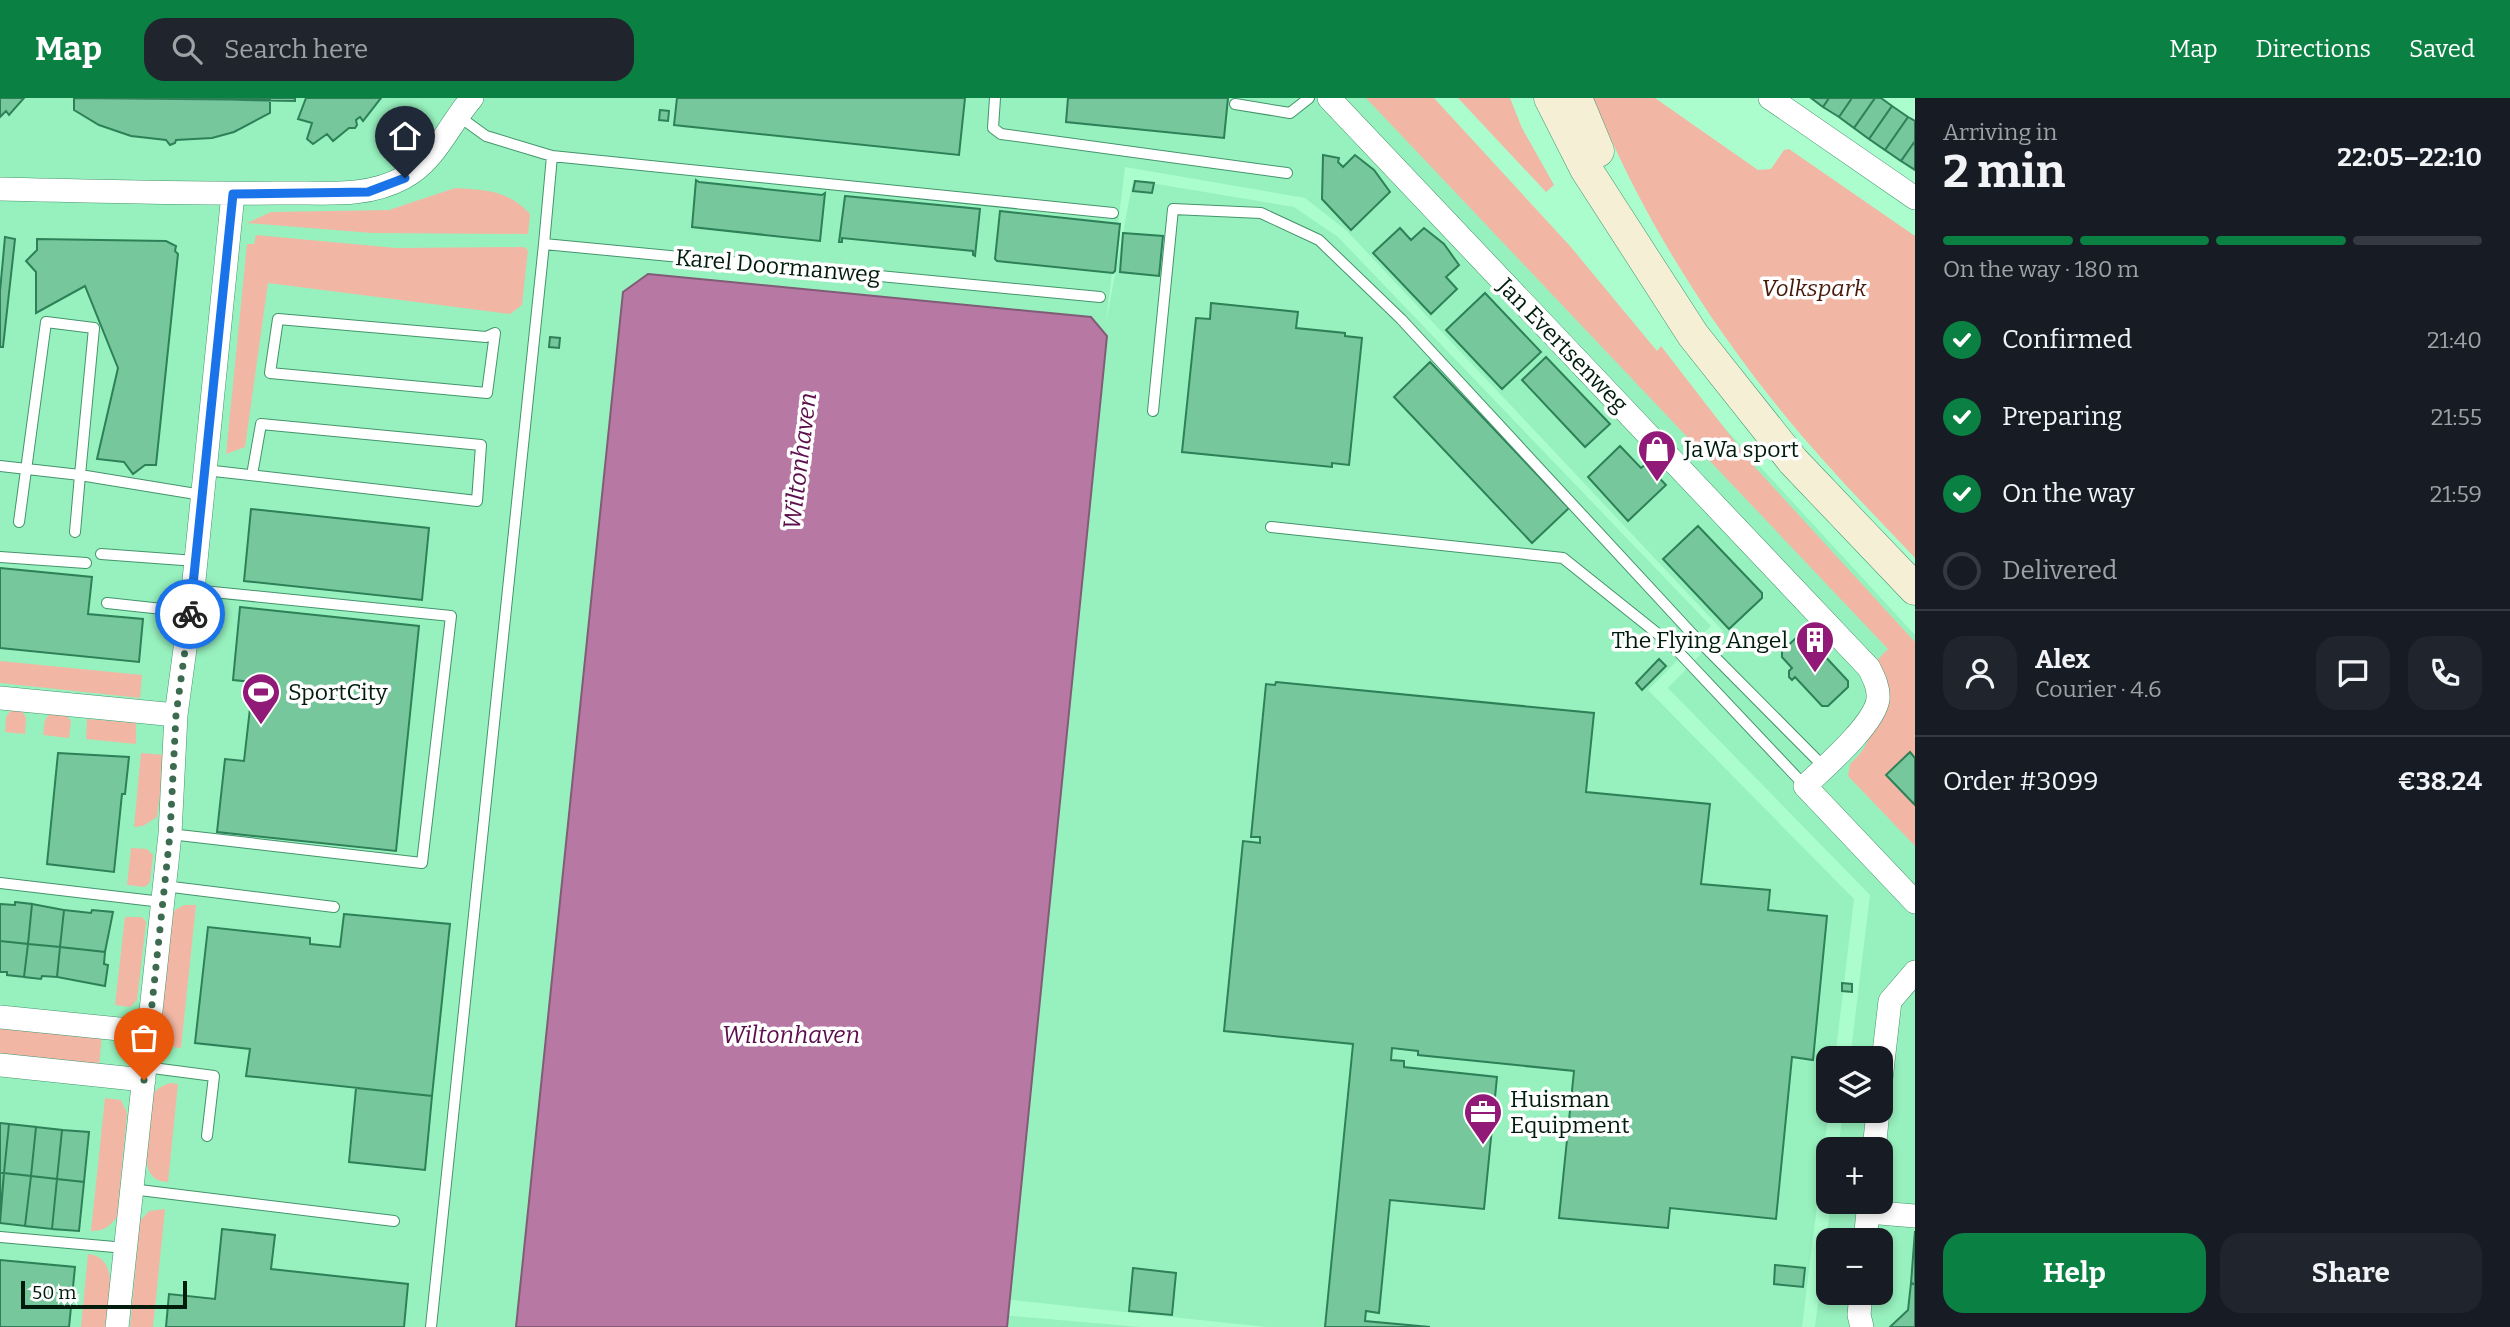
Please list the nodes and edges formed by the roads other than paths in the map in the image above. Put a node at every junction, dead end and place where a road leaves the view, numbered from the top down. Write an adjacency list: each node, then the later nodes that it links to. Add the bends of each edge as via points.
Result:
1 (995, 98): 10 (lane, via 993,128 1001,134)
2 (1309, 98): 8 (lane, via 1290,113)
3 (1329, 98): 38 (street, Jan Evertsenweg, via 1869,668 1878,701 1864,727)
4 (1549, 98): 18 (street, via 1586,169)
5 (1576, 98): 18 (street, via 1592,139)
6 (1770, 98): 13 (street)
7 (461, 104): 9 (lane, via 486,136); 12 (street, via 446,137 405,178 368,192)
8 (1236, 104)
9 (552, 156): 14 (lane); 15 (lane)
10 (1287, 173)
11 (0, 189): 12 (street)
12 (233, 194): 22 (street)
13 (1915, 198)
14 (1113, 213)
15 (544, 244): 16 (lane, Karel Doormanweg); 60 (lane)
16 (1101, 297)
17 (495, 333): 17 (lane, via 486,337 278,319 270,373 487,393)
18 (1693, 335): 33 (street, via 1793,461)
19 (1153, 411): 38 (lane, via 1173,208 1261,213 1319,240 1401,319 1696,638)
20 (0, 466): 21 (lane)
21 (27, 470): 23 (lane); 23 (lane, via 46,322 94,328); 26 (lane)
22 (205, 470): 24 (lane); 25 (street)
23 (80, 475): 25 (lane); 28 (lane)
24 (252, 475): 24 (lane, via 477,501 481,445 261,424)
25 (202, 495): 31 (street)
26 (19, 522)
27 (1271, 527): 39 (lane, via 1563,558 1673,646)
28 (75, 532)
29 (101, 554): 31 (lane)
30 (0, 557): 32 (lane)
31 (196, 561): 34 (street)
32 (86, 564)
33 (1915, 589)
34 (191, 601): 35 (lane); 37 (street); 40 (lane, via 451,616 422,863)
35 (107, 603)
36 (1, 703): 37 (street)
37 (176, 715): 40 (street)
38 (1825, 768): 39 (street, Jan Evertsenweg)
39 (1805, 786): 43 (street)
40 (170, 834): 42 (street)
41 (0, 883): 42 (lane)
42 (163, 894): 44 (lane); 47 (street)
43 (1915, 902)
44 (334, 907)
45 (1915, 972): 48 (street, via 1890,1001)
46 (0, 1017): 47 (street)
47 (149, 1032): 50 (street)
48 (1885, 1046)
49 (0, 1065): 50 (street)
50 (145, 1074): 51 (lane, via 214,1076); 52 (street)
51 (207, 1136)
52 (131, 1189): 55 (lane); 57 (street)
53 (1893, 1212): 54 (street)
54 (1915, 1216)
55 (394, 1221)
56 (0, 1237): 57 (lane)
57 (126, 1248): 59 (street)
58 (1860, 1305): 61 (street)
59 (117, 1327)
60 (432, 1327)
61 (1862, 1327)

